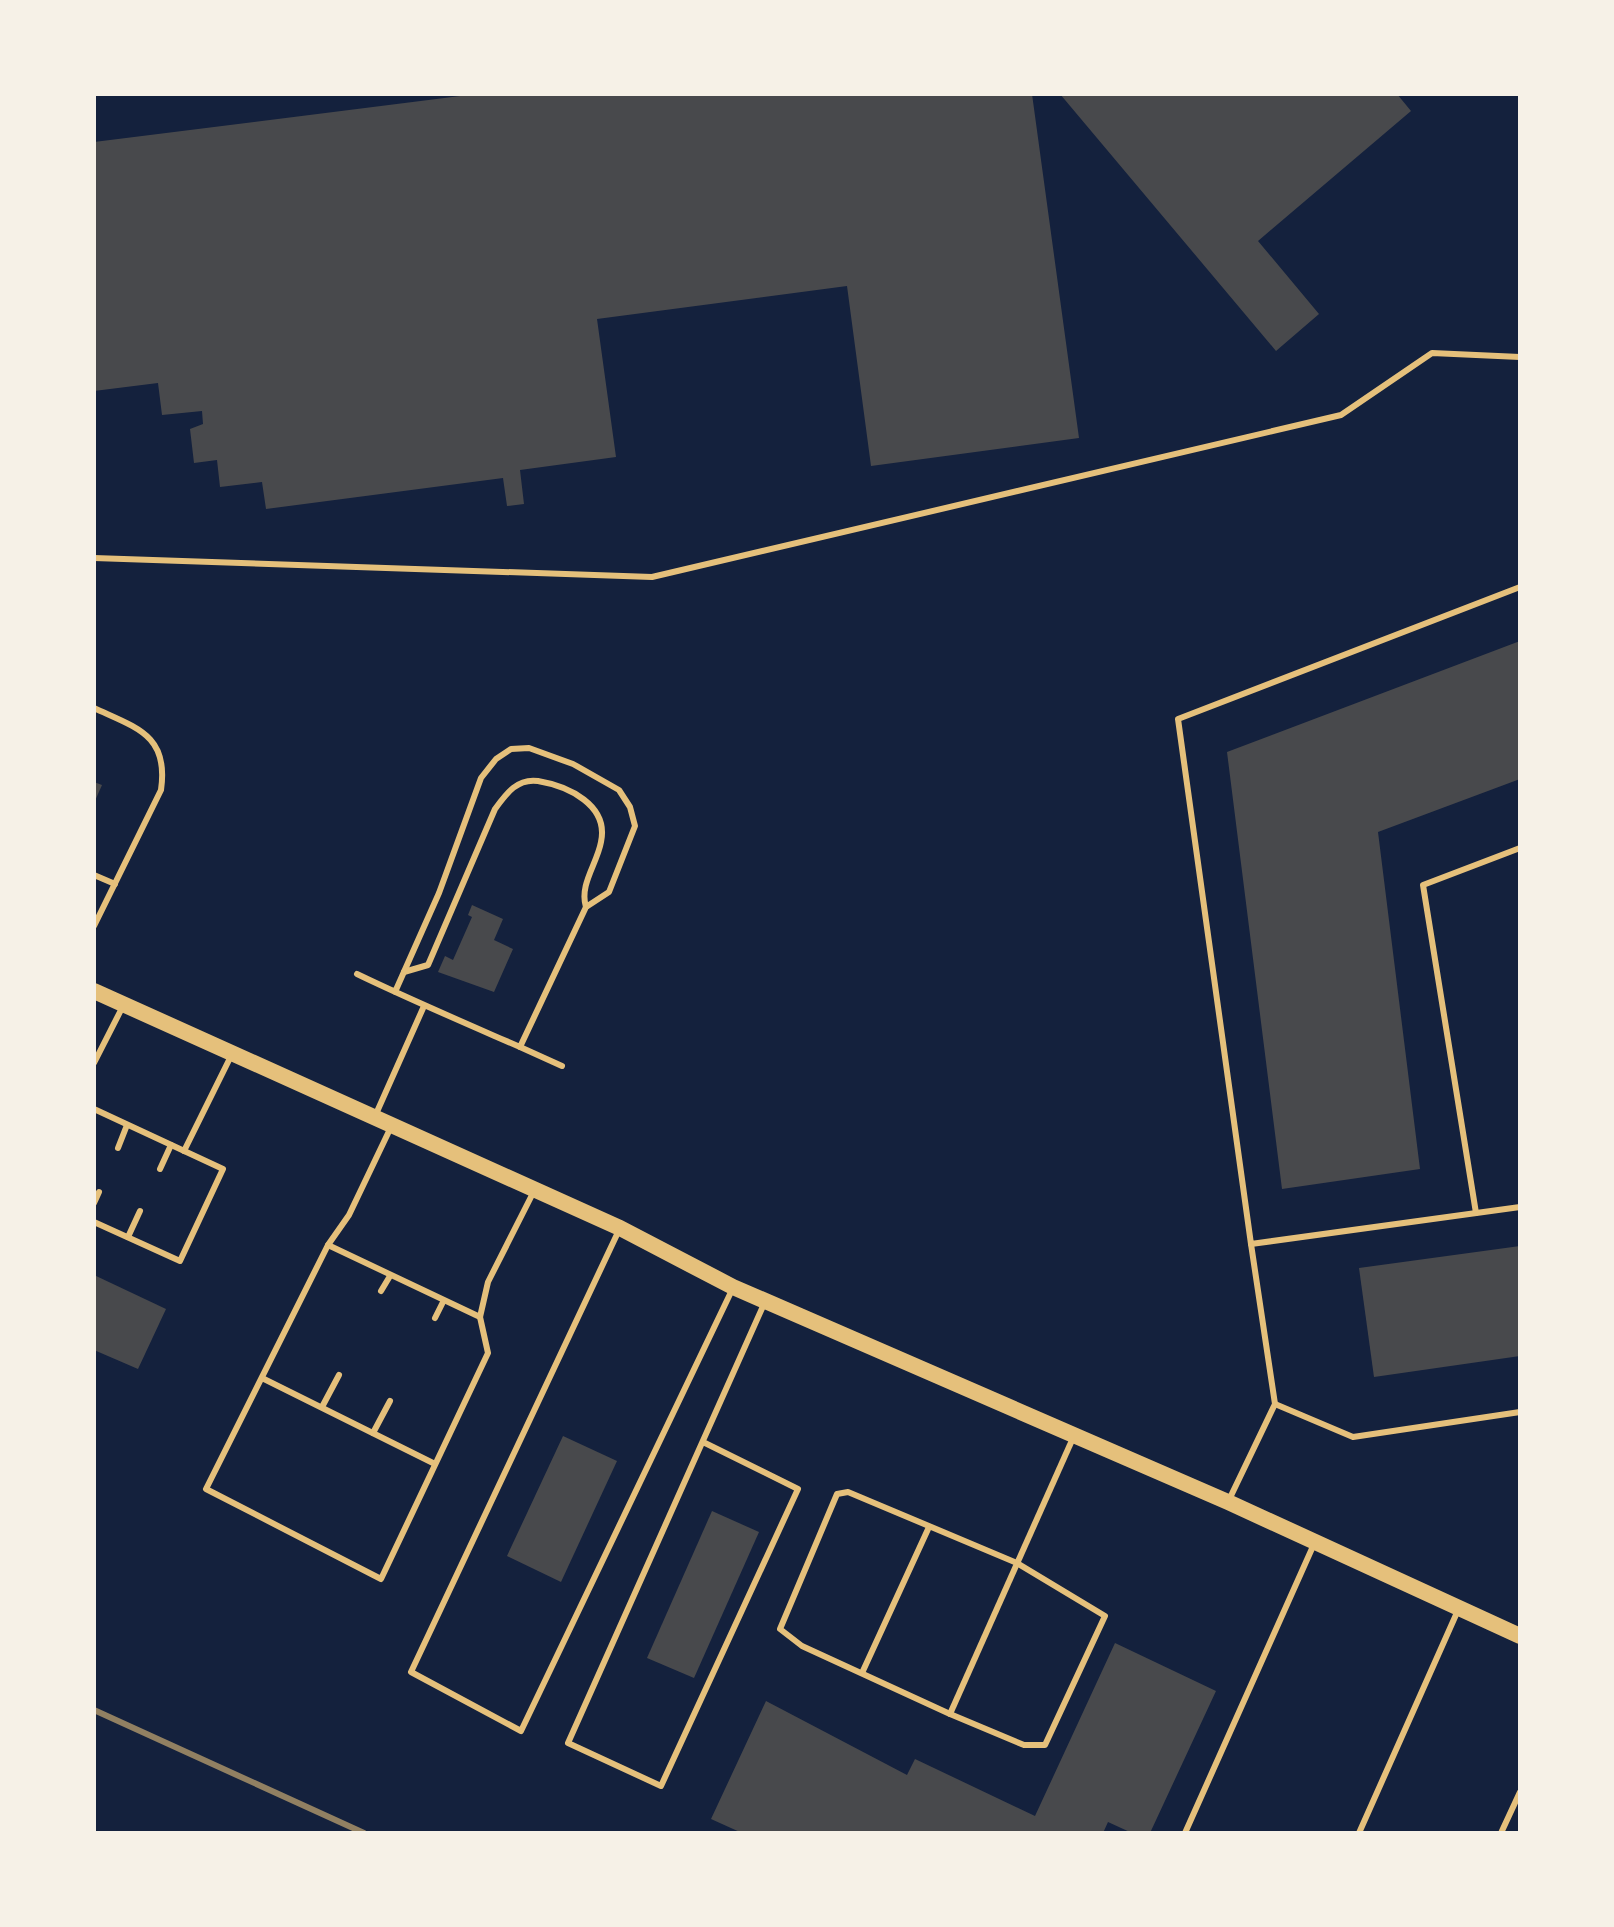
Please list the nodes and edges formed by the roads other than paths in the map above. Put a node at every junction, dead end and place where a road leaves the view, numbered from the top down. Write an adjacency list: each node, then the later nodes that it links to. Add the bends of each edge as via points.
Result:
1 (1520, 357): 2 (lane, via 1432,353 1341,415 652,577)
2 (94, 558)
3 (1520, 587): 37 (lane, via 1178,719)
4 (94, 708): 7 (lane, via 146,733 158,747 164,768 161,790)
5 (1520, 848): 33 (lane, via 1423,885)
6 (94, 875): 7 (lane)
7 (115, 884): 9 (lane)
8 (586, 907): 10 (lane, via 582,896 602,840 600,818 588,802 560,785 530,780 510,788 495,809 428,965); 10 (lane, via 609,892 635,826 630,807 619,790 573,764 529,748 511,749 481,778); 16 (lane)
9 (94, 926)
10 (404, 972): 13 (lane)
11 (357, 974): 13 (lane)
12 (94, 991): 14 (main road)
13 (395, 992): 15 (lane)
14 (124, 1004): 17 (main road); 18 (lane)
15 (424, 1006): 16 (lane); 21 (lane)
16 (520, 1047): 19 (lane)
17 (232, 1053): 21 (main road); 26 (lane)
18 (94, 1063)
19 (562, 1066)
20 (94, 1109): 22 (lane)
21 (374, 1118): 23 (main road)
22 (127, 1125): 24 (lane); 25 (lane)
23 (392, 1126): 28 (main road); 38 (lane, via 349,1215)
24 (171, 1145): 26 (lane); 27 (lane)
25 (118, 1148)
26 (184, 1151): 36 (lane, via 223,1169 180,1261)
27 (160, 1169)
28 (534, 1191): 35 (main road); 44 (lane, via 488,1282)
29 (99, 1192): 30 (lane)
30 (94, 1203)
31 (1520, 1207): 33 (lane)
32 (140, 1211): 36 (lane)
33 (1476, 1213): 37 (lane)
34 (94, 1222): 36 (lane)
35 (620, 1228): 40 (main road); 40 (lane, via 411,1672 521,1731)
36 (128, 1237)
37 (1251, 1244): 49 (lane)
38 (328, 1245): 39 (lane); 47 (lane)
39 (390, 1276): 41 (lane); 43 (lane)
40 (733, 1287): 42 (main road)
41 (381, 1291)
42 (766, 1301): 53 (main road); 54 (lane)
43 (443, 1302): 44 (lane); 45 (lane)
44 (480, 1317): 55 (lane, via 488,1353)
45 (435, 1318)
46 (339, 1375): 50 (lane)
47 (262, 1378): 50 (lane); 55 (lane, via 206,1489 381,1579)
48 (390, 1401): 52 (lane)
49 (1275, 1404): 51 (lane, via 1353,1437); 56 (lane)
50 (322, 1407): 52 (lane)
51 (1520, 1412)
52 (373, 1433): 55 (lane)
53 (1075, 1435): 56 (main road); 59 (lane)
54 (703, 1442): 54 (lane, via 568,1743 661,1786 798,1489)
55 (435, 1464)
56 (1228, 1502): 58 (main road)
57 (929, 1527): 59 (lane); 62 (lane); 62 (lane, via 848,1492 837,1494 780,1629 802,1646)
58 (1315, 1542): 60 (main road); 65 (lane)
59 (1017, 1563): 63 (lane); 63 (lane, via 1105,1616 1045,1745 1024,1745)
60 (1459, 1608): 61 (main road); 66 (lane)
61 (1520, 1636)
62 (862, 1673): 63 (lane)
63 (950, 1714)
64 (1520, 1792): 67 (lane)
65 (1185, 1833)
66 (1359, 1833)
67 (1501, 1833)

